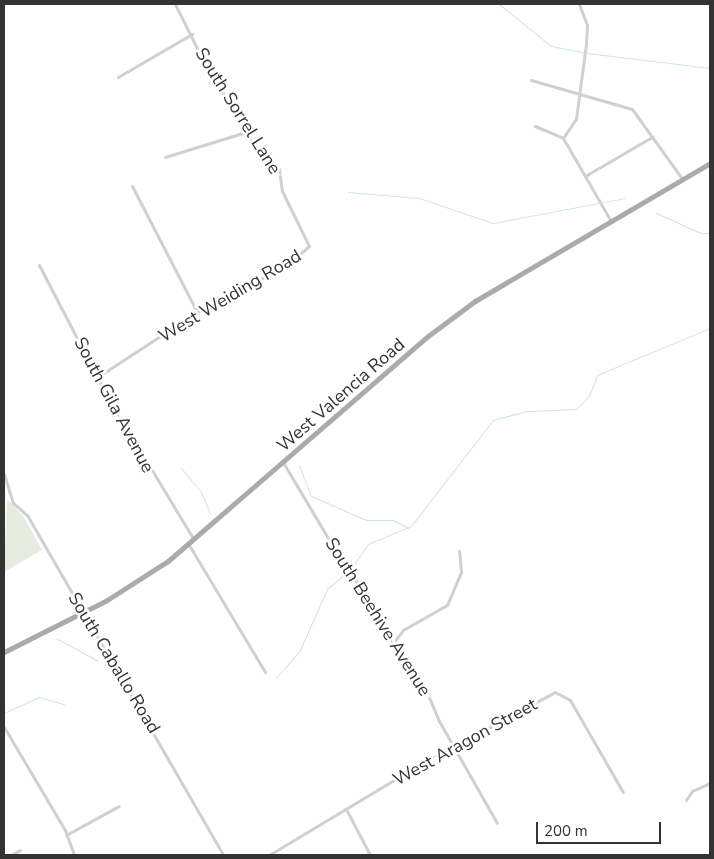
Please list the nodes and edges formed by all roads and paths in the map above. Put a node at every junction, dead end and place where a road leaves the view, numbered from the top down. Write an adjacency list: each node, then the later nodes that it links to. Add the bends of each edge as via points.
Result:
1 (175, 4): 3 (street, South Sorrel Lane)
2 (579, 4): 6 (street, via 586,25)
3 (192, 34): 4 (street); 8 (street, South Sorrel Lane, via 204,62)
4 (118, 77)
5 (531, 80): 6 (street)
6 (579, 93): 9 (street, via 576,119); 10 (street, via 623,104 639,116)
7 (535, 126): 9 (street)
8 (248, 131): 11 (street); 17 (street, South Sorrel Lane, via 261,153 279,170 282,191)
9 (564, 138): 13 (street)
10 (652, 138): 13 (street); 14 (street)
11 (165, 157)
12 (710, 164): 14 (main road, West Valencia Road)
13 (585, 176): 16 (street)
14 (683, 180): 16 (main road, West Valencia Road)
15 (132, 186): 19 (street)
16 (612, 222): 21 (main road, West Valencia Road, via 441,326)
17 (309, 246): 19 (street, West Weiding Road, via 254,285)
18 (38, 266): 20 (street, South Gila Avenue)
19 (197, 312): 20 (street, West Weiding Road)
20 (99, 376): 23 (street, South Gila Avenue, via 154,478)
21 (284, 464): 23 (main road, West Valencia Road); 27 (street, South Beehive Avenue, via 344,565 381,614)
22 (4, 474): 26 (street, South Caballo Road, via 13,503 27,515)
23 (194, 541): 24 (main road, West Valencia Road)
24 (189, 545): 26 (main road, West Valencia Road); 29 (street)
25 (459, 552): 27 (street, via 461,572 447,605 403,630)
26 (83, 613): 28 (main road, West Valencia Road); 42 (street, South Caballo Road, via 158,737)
27 (393, 643): 31 (street, South Beehive Avenue, via 421,678)
28 (4, 652)
29 (264, 672)
30 (4, 727): 38 (street)
31 (454, 748): 33 (street, West Aragon Street, via 498,720 560,693 570,700); 36 (street, West Aragon Street, via 414,768); 37 (street, South Beehive Avenue)
32 (710, 784): 34 (street, via 692,791)
33 (623, 792)
34 (686, 800)
35 (119, 806): 38 (street)
36 (347, 811): 43 (street, West Aragon Street); 44 (street)
37 (497, 823)
38 (66, 835): 41 (street)
39 (20, 850): 40 (street)
40 (11, 855)
41 (74, 855)
42 (223, 855)
43 (269, 855)
44 (370, 855)

